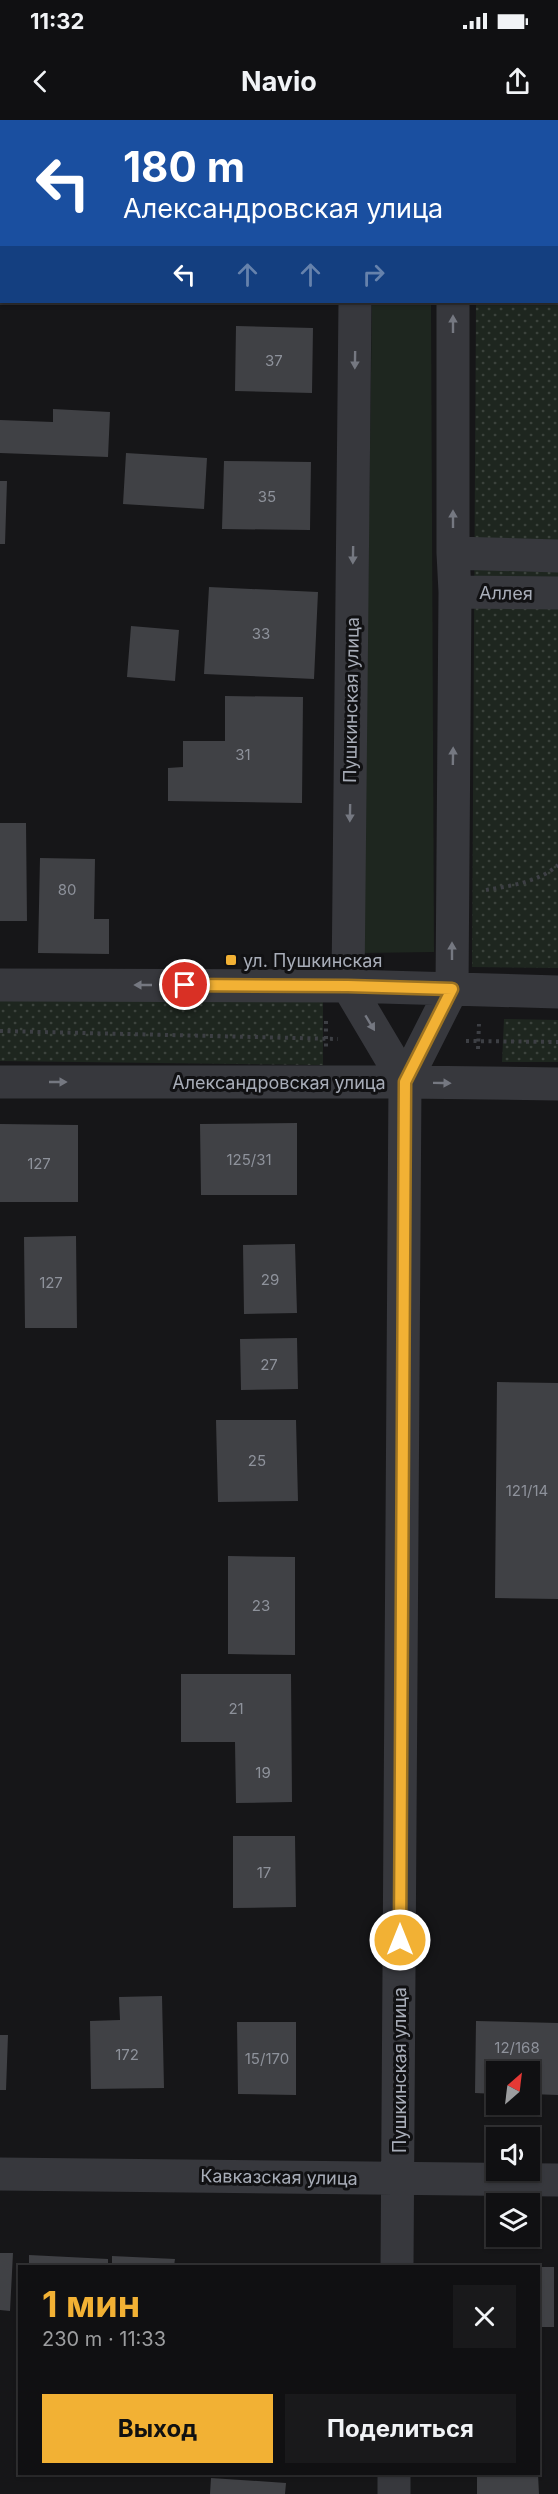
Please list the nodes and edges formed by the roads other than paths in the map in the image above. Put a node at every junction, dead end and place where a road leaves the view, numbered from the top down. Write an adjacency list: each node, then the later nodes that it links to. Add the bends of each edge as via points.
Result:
1 (355, 303): 8 (street, Пушкинская улица, one-way to 8)
2 (453, 303): 3 (street, Пушкинская улица, one-way to 2)
3 (453, 554): 4 (street); 5 (street, Пушкинская улица)
4 (558, 556)
5 (455, 592): 6 (street, Аллея); 9 (street, Пушкинская улица, one-way to 5)
6 (558, 593)
7 (0, 985): 8 (street, one-way to 7)
8 (348, 986): 9 (street); 12 (street, one-way to 12)
9 (452, 989): 10 (street); 12 (street, Пушкинская улица)
10 (558, 992)
11 (0, 1082): 12 (street, Александровская улица, one-way to 12)
12 (405, 1082): 13 (street, Александровская улица, one-way to 13); 15 (street, Пушкинская улица)
13 (558, 1084)
14 (0, 2174): 15 (street, Кавказская улица)
15 (398, 2178): 16 (street, Кавказская улица); 17 (street, Пушкинская улица)
16 (558, 2180)
17 (397, 2265)
18 (394, 2475): 19 (street)
19 (394, 2494)

